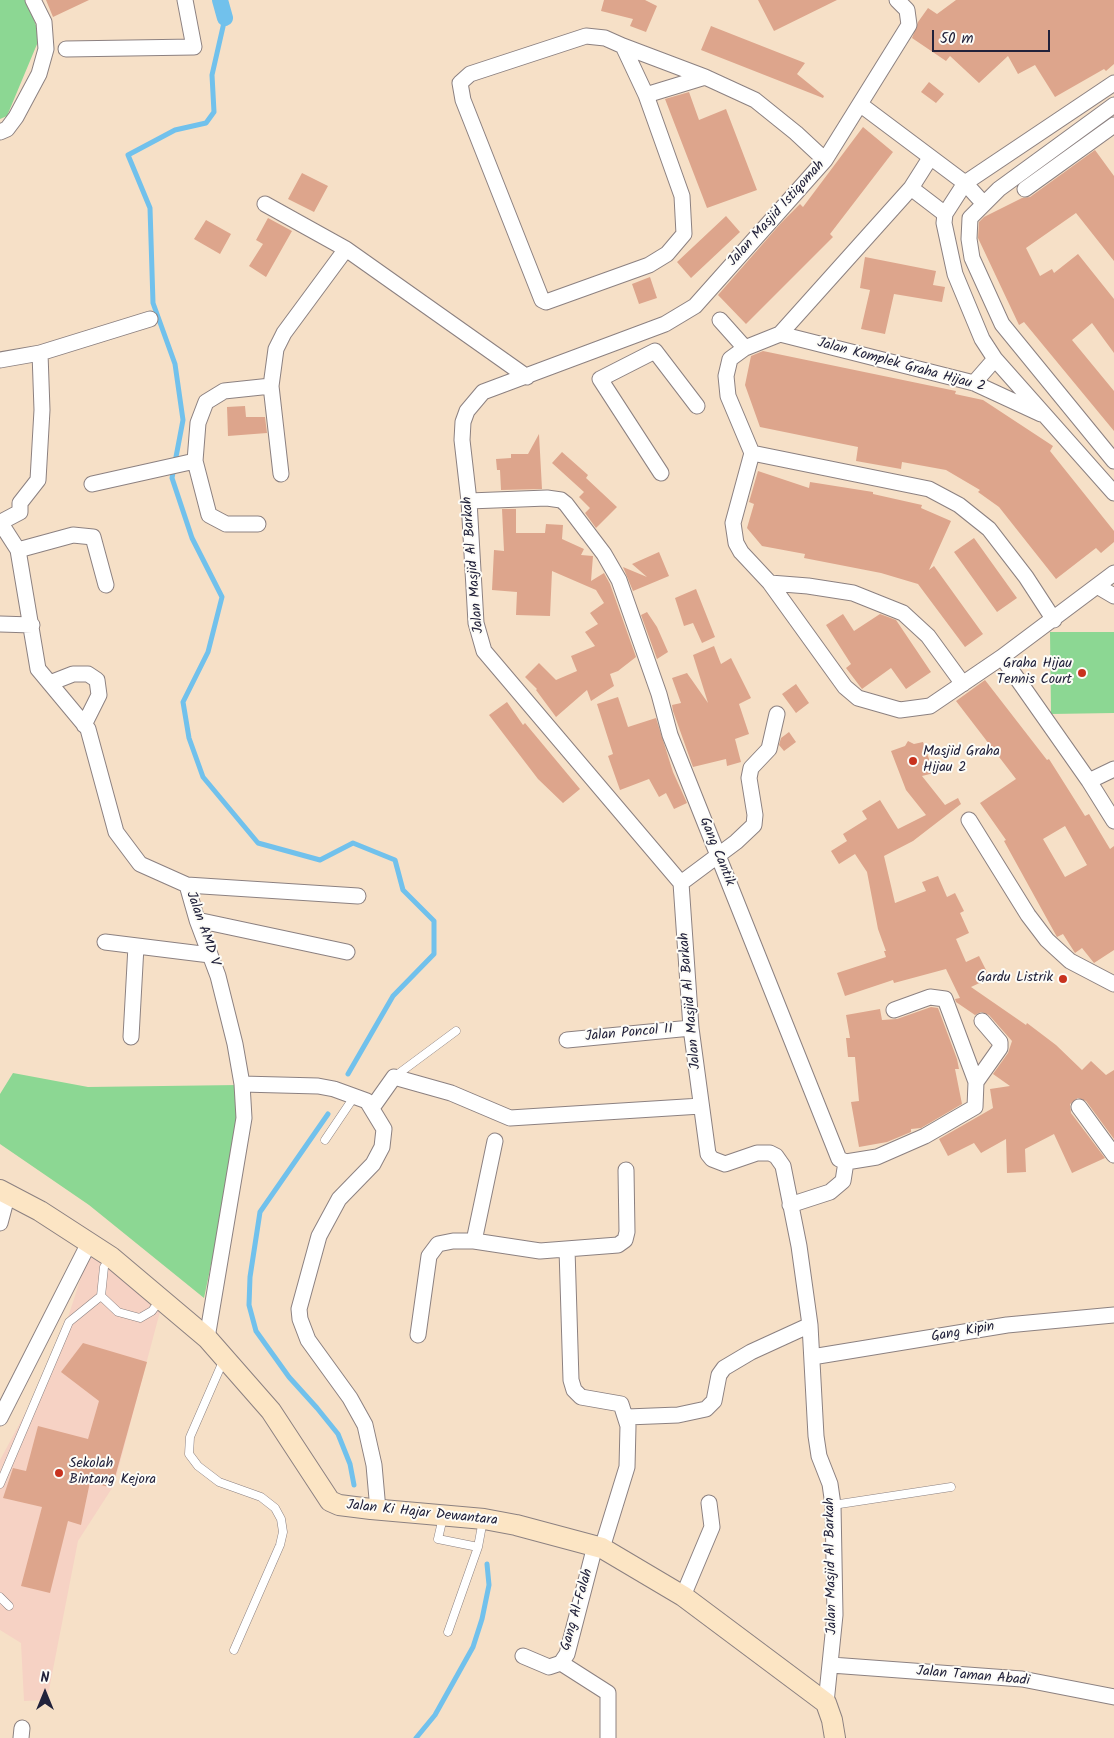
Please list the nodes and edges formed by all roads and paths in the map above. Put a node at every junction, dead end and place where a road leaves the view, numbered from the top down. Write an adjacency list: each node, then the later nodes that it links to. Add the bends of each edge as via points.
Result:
1 (33, 0): 12 (street, via 44,22 46,49 39,74 16,117 7,130)
2 (185, 0): 5 (street, via 194,47)
3 (897, 0): 9 (street, Jalan Masjid Istiqomah, via 907,10 909,25)
4 (623, 46): 6 (street); 8 (street); 8 (street, via 605,38 586,36 470,74 460,83 463,100 542,300 546,302 649,265 667,254 684,234 682,196)
5 (66, 49)
6 (705, 77): 8 (street); 14 (street, via 755,100)
7 (1114, 83): 15 (street)
8 (646, 95)
9 (860, 105): 13 (street); 14 (street, Jalan Masjid Istiqomah)
10 (1114, 105): 19 (street, via 999,189)
11 (1114, 125): 17 (street)
12 (0, 132)
13 (930, 158): 15 (street); 16 (street)
14 (825, 160): 25 (street, Jalan Masjid Istiqomah, via 695,306 665,324)
15 (965, 184): 19 (street); 20 (street)
16 (911, 188): 20 (street); 24 (street)
17 (1025, 189)
18 (265, 204): 21 (street)
19 (984, 204): 40 (street, via 970,218 969,239 972,258 1002,324)
20 (945, 214): 28 (street, Jalan Komplek Graha Hijau 2, via 946,244 955,274 982,338)
21 (346, 249): 31 (street); 35 (street, via 284,333 276,349)
22 (150, 319): 27 (street)
23 (720, 320): 26 (street)
24 (780, 334): 26 (street); 34 (street, Jalan Komplek Graha Hijau 2)
25 (611, 345): 30 (street, Jalan Masjid Istiqomah); 32 (street)
26 (745, 348): 39 (street, via 730,359 726,384)
27 (40, 353): 29 (street); 47 (street, via 42,410 38,480 20,503 20,512)
28 (995, 359): 34 (street); 38 (street, Jalan Komplek Graha Hijau 2)
29 (0, 360)
30 (570, 360): 33 (street, Jalan Masjid Al Barkah)
31 (504, 361): 33 (street); 36 (street)
32 (625, 366): 37 (street, via 655,351); 42 (street, via 600,378)
33 (532, 375): 36 (street, Jalan Masjid Al Barkah)
34 (974, 383): 38 (street, Jalan Komplek Graha Hijau 2)
35 (271, 386): 41 (street, via 224,391 206,402); 43 (street)
36 (502, 386): 46 (street, Jalan Masjid Al Barkah, via 483,392 472,402 463,422)
37 (697, 406)
38 (1046, 418): 45 (street, Jalan Komplek Graha Hijau 2)
39 (752, 453): 51 (street, via 733,523 733,534 741,552); 55 (street, via 929,489 959,505 989,529)
40 (1114, 461)
41 (188, 463): 44 (street); 48 (street, via 209,515 226,524)
42 (661, 473)
43 (281, 474)
44 (92, 484)
45 (1114, 493)
46 (469, 501): 67 (street, Gang Cantik, via 561,500 604,554 619,580 670,735); 68 (street, Jalan Masjid Al Barkah, via 476,623 484,652)
47 (1, 522): 49 (street, Jalan AMD V)
48 (258, 524)
49 (18, 550): 52 (street, via 73,535 93,538); 57 (street, Jalan AMD V)
50 (1114, 573): 53 (street)
51 (770, 583): 60 (street, via 854,593 903,613 928,636); 60 (street, via 845,686 858,698 886,708 914,710 930,706)
52 (106, 585)
53 (1097, 586): 54 (street); 55 (street)
54 (1114, 596)
55 (1054, 620): 58 (street)
56 (0, 624): 57 (street)
57 (32, 625): 59 (street, Jalan AMD V, via 38,669)
58 (1002, 658): 60 (street); 64 (street)
59 (50, 683): 62 (street, Jalan AMD V); 62 (street, via 73,674 88,674 97,680 99,695)
60 (963, 684)
61 (777, 714): 67 (street, via 768,749 751,768 754,825)
62 (84, 725): 69 (street, Jalan AMD V, via 88,729 116,832 140,864)
63 (1114, 769): 64 (street)
64 (1089, 781): 66 (street)
65 (969, 820): 76 (street, via 1047,940 1070,961)
66 (1114, 821)
67 (717, 855): 68 (street); 93 (street, Gang Cantik, via 840,1159)
68 (681, 883): 79 (street, Jalan Masjid Al Barkah)
69 (188, 886): 70 (street); 71 (street, Jalan AMD V)
70 (358, 896)
71 (197, 920): 74 (street); 75 (street, Jalan AMD V)
72 (105, 942): 73 (street)
73 (136, 946): 75 (street); 81 (street)
74 (347, 952)
75 (210, 955): 85 (street, Jalan AMD V, via 235,1044)
76 (1112, 978)
77 (894, 1010): 84 (street, via 930,997 945,999)
78 (982, 1021): 84 (street, via 1000,1042 1000,1048)
79 (691, 1028): 82 (street, Jalan Poncol II); 87 (street, Jalan Masjid Al Barkah)
80 (456, 1031): 83 (lane)
81 (131, 1037)
82 (567, 1040)
83 (394, 1077): 87 (street, via 451,1093 510,1118); 89 (street)
84 (976, 1082): 93 (street, via 975,1107 926,1136 877,1157)
85 (242, 1084): 86 (street, via 318,1086); 107 (street, Jalan AMD V, via 244,1118)
86 (354, 1097): 89 (street, via 367,1101); 90 (lane)
87 (701, 1106): 96 (street, Jalan Masjid Al Barkah, via 708,1154 712,1160 725,1164 756,1153 776,1156 783,1166)
88 (1079, 1107): 92 (street)
89 (372, 1108): 116 (street, via 384,1128 382,1147 373,1164 339,1199 319,1236 299,1309 308,1340 350,1398 365,1425 374,1465)
90 (325, 1140)
91 (495, 1141): 98 (street)
92 (1114, 1155)
93 (846, 1162): 96 (street, via 843,1181 830,1192)
94 (626, 1170): 100 (street, via 627,1232 622,1243)
95 (4, 1192): 97 (street); 99 (main road, Jalan Ki Hajar Dewantara)
96 (790, 1205): 105 (street, Jalan Masjid Al Barkah)
97 (0, 1223)
98 (474, 1241): 100 (street, via 540,1251); 106 (street, via 445,1242 430,1252)
99 (89, 1243): 101 (main road, Jalan Ki Hajar Dewantara); 111 (street)
100 (567, 1249): 110 (street, via 571,1380 574,1390 581,1397 621,1404)
101 (111, 1257): 102 (lane, via 104,1267); 103 (main road, Jalan Ki Hajar Dewantara)
102 (101, 1296): 103 (lane, via 118,1312 140,1318 152,1311); 112 (lane, via 69,1322)
103 (162, 1298): 107 (main road, Jalan Ki Hajar Dewantara)
104 (1114, 1315): 109 (street, Gang Kipin, via 1007,1325)
105 (810, 1325): 109 (street, Jalan Masjid Al Barkah); 110 (street, via 724,1368 719,1375 714,1401 706,1409 678,1415)
106 (418, 1335)
107 (207, 1338): 108 (main road, Jalan Ki Hajar Dewantara)
108 (225, 1357): 116 (main road, Jalan Ki Hajar Dewantara, via 271,1411 330,1501); 125 (lane, via 190,1436 189,1454 198,1466 219,1482 261,1496 275,1508 283,1532)
109 (812, 1357): 115 (street, Jalan Masjid Al Barkah, via 816,1436)
110 (626, 1414): 120 (street, Gang Al-Falah, via 630,1441 627,1467)
111 (0, 1418)
112 (0, 1484)
113 (951, 1487): 115 (lane)
114 (709, 1503): 121 (street, via 712,1527)
115 (833, 1505): 128 (street, Jalan Masjid Al Barkah)
116 (374, 1510): 117 (main road, Jalan Ki Hajar Dewantara)
117 (442, 1522): 118 (main road, Jalan Ki Hajar Dewantara); 119 (lane, via 438,1539)
118 (483, 1522): 119 (lane); 120 (main road, Jalan Ki Hajar Dewantara, via 516,1525)
119 (479, 1544): 124 (lane)
120 (599, 1547): 121 (main road, Jalan Ki Hajar Dewantara); 127 (street, Gang Al-Falah, via 567,1654)
121 (683, 1596): 130 (main road, Jalan Ki Hajar Dewantara)
122 (0, 1597): 123 (lane)
123 (9, 1606)
124 (448, 1632)
125 (234, 1650)
126 (523, 1656): 127 (street, Gang Al-Falah, via 549,1667)
127 (561, 1663): 131 (street, via 608,1693)
128 (831, 1665): 129 (street, Jalan Taman Abadi, via 1022,1679); 130 (street, Jalan Masjid Al Barkah)
129 (1114, 1697)
130 (826, 1703): 132 (main road)
131 (608, 1738)
132 (835, 1738)

